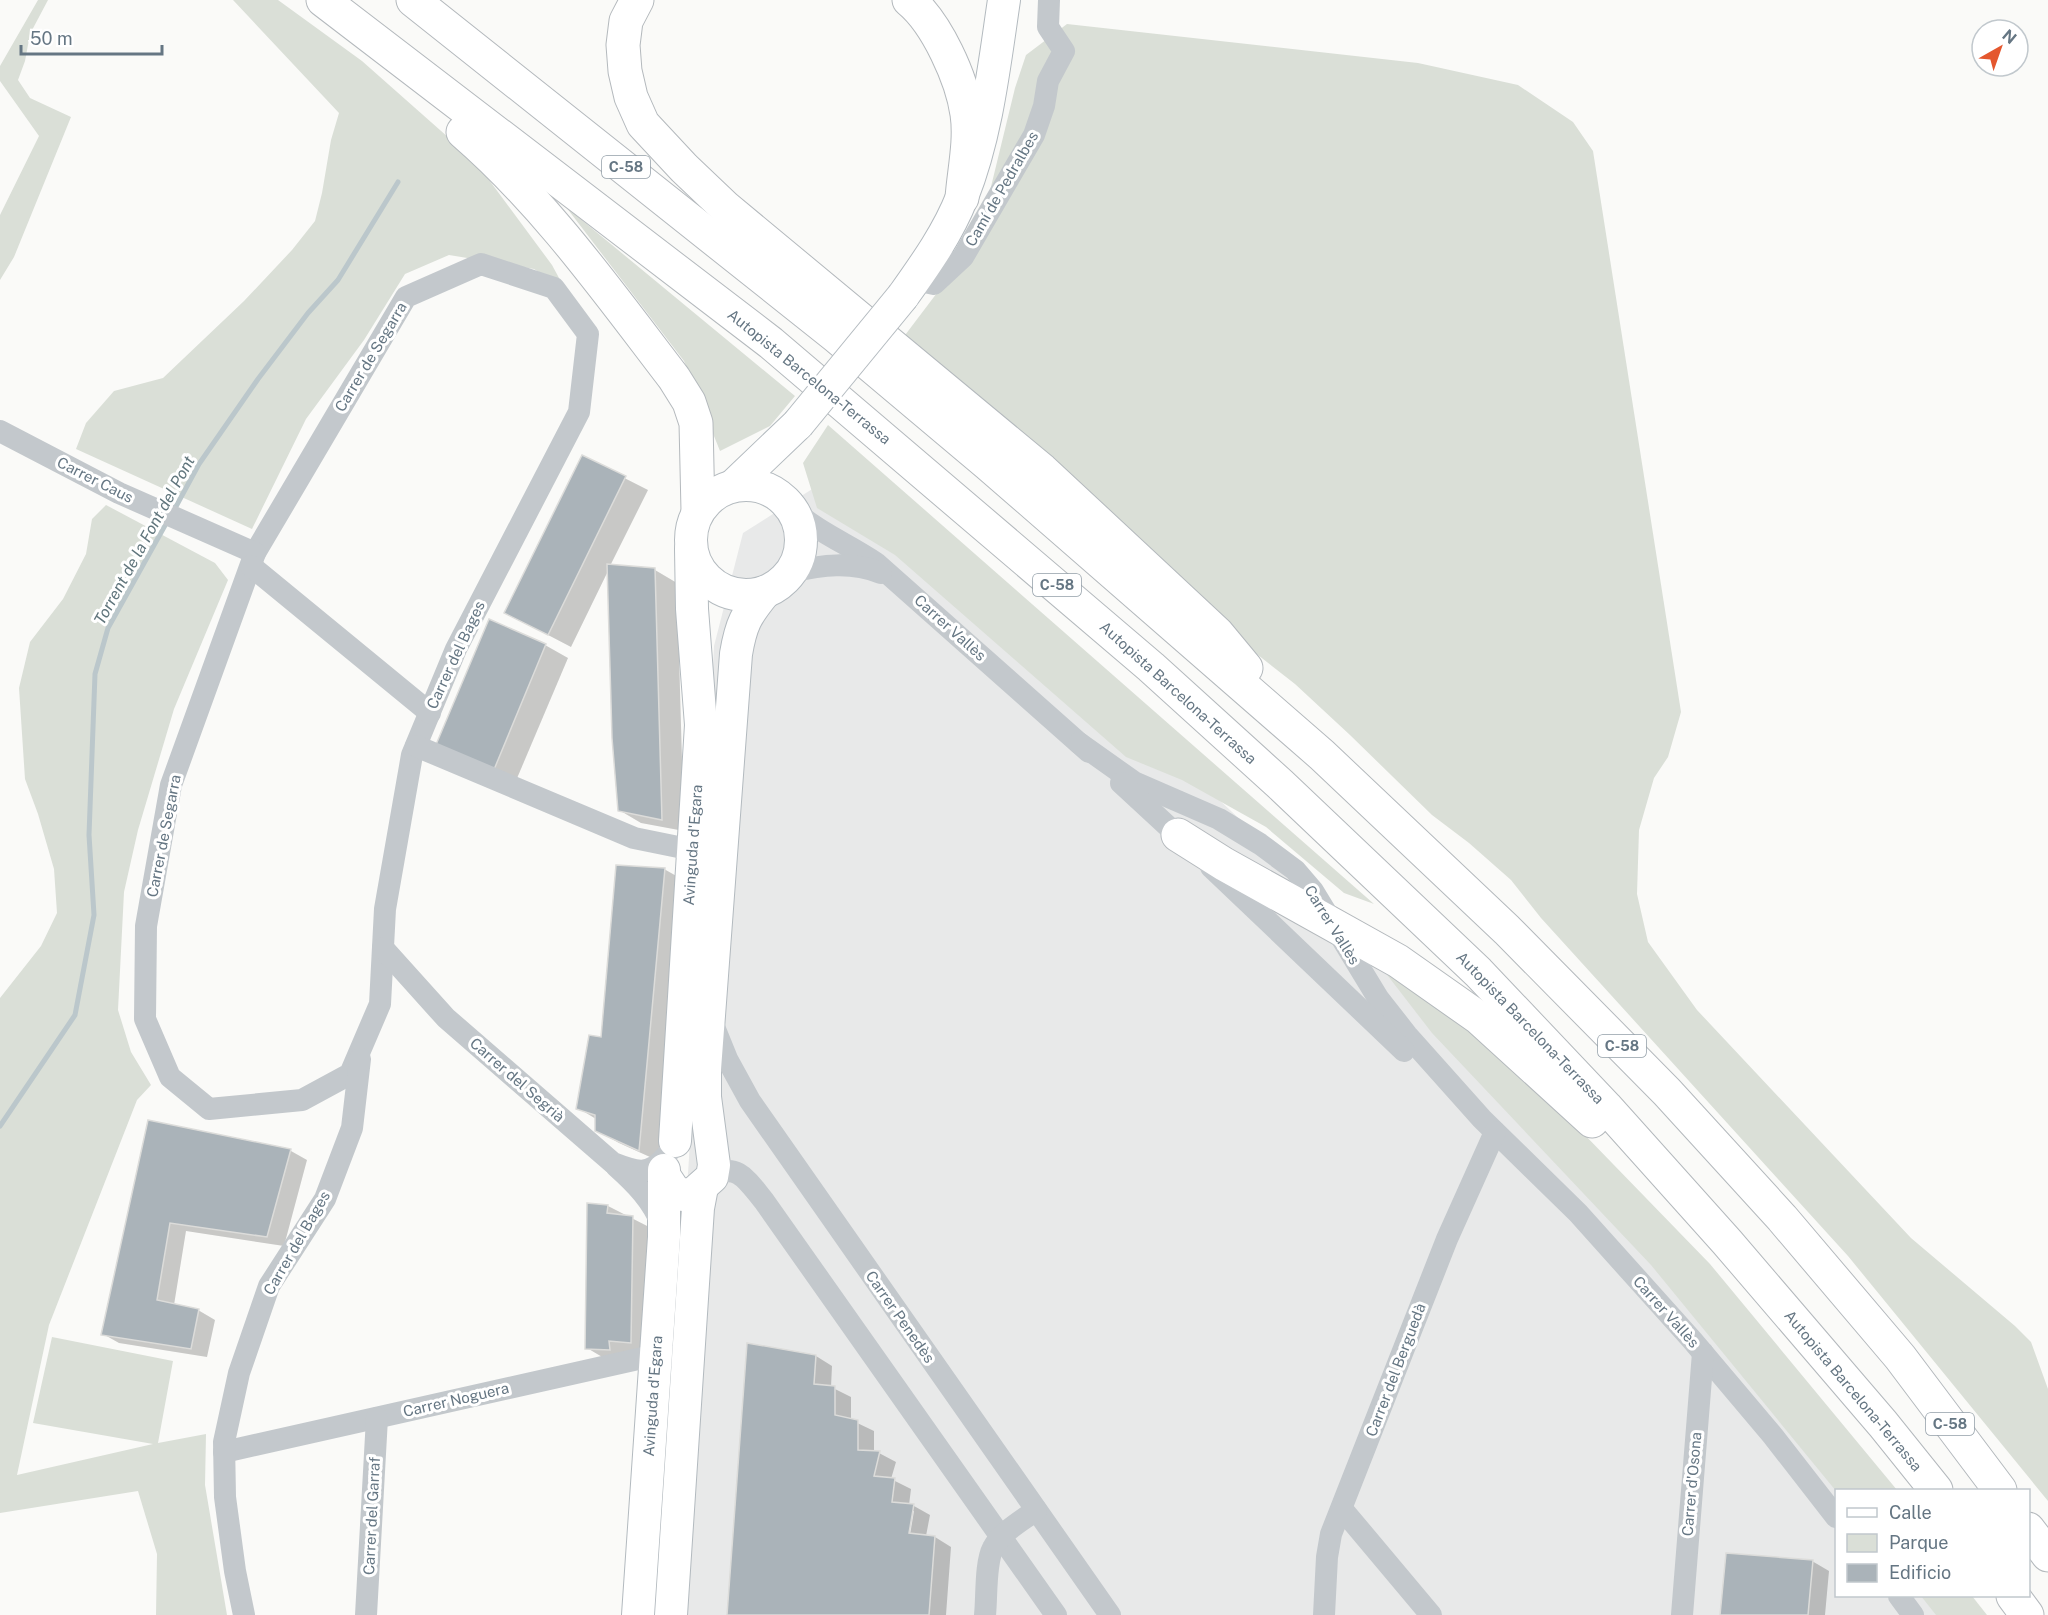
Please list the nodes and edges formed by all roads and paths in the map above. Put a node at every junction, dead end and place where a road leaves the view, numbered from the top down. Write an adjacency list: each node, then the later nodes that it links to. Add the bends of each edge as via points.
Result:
1 (313, 0): 15 (highway, via 526,192 674,378 690,402 696,423)
2 (323, 0): 36 (highway, Autopista Barcelona-Terrassa / C-58, via 771,343 1151,666 1478,972)
3 (413, 0): 24 (highway, C-58, via 837,337)
4 (637, 0): 24 (highway, via 626,21 623,45 631,97 643,124 725,207 1042,470 1217,633)
5 (909, 0): 8 (highway, via 933,29 955,69 967,114)
6 (1004, 0): 8 (street, via 983,135)
7 (1049, 0): 10 (street, Camí de Pedralbes, via 1048,27 1064,51 1048,81 1034,135 963,257 934,284)
8 (962, 198): 10 (street, via 942,238)
9 (554, 288): 17 (street, Carrer de Segarra, via 481,264 406,297); 21 (street, Carrer del Bages, via 588,334 579,412 456,649)
10 (909, 288): 11 (street, bridge)
11 (798, 424): 13 (street); 14 (street, via 779,473)
12 (0, 431): 17 (street, Carrer Caus, via 119,493 225,539)
13 (733, 486): 14 (street, via 762,486); 15 (street, via 715,493)
14 (786, 502): 18 (street, via 797,519 801,537 800,554); 19 (street, Carrer Vallès, via 818,530 876,563)
15 (698, 511): 16 (street, via 691,529)
16 (691, 549): 20 (street, via 709,581 725,591); 26 (street, Avinguda d'Egara, via 701,725)
17 (253, 560): 21 (street); 31 (street, Carrer de Segarra, via 171,785 146,926 145,1019 170,1077)
18 (791, 572): 19 (street, Carrer Vallès, via 821,565 853,566 888,576); 20 (street)
19 (902, 585): 22 (street, Carrer Vallès)
20 (765, 592): 29 (street, Avinguda d'Egara, via 746,615 736,654)
21 (430, 713): 23 (street, Carrer del Bages)
22 (1079, 743): 25 (street, Carrer Vallès); 27 (street, Carrer Vallès, via 1134,782 1219,819 1260,844 1295,870)
23 (416, 746): 26 (street, via 633,838); 28 (street, Carrer del Bages, via 385,909)
24 (1322, 755): 43 (highway, C-58, via 1508,930 1667,1092 1782,1218 1900,1357)
25 (1178, 836): 27 (highway); 32 (street, Carrer Vallès)
26 (693, 850): 34 (street, Avinguda d'Egara)
27 (1334, 924): 32 (street, Carrer Vallès, via 1378,998); 36 (highway, via 1398,961 1479,1018)
28 (384, 948): 30 (street, Carrer del Bages, via 380,1005); 33 (street, Carrer del Segrià, via 446,1018)
29 (709, 1008): 34 (street, Avinguda d'Egara, via 705,1097); 45 (street, Carrer Penedès, via 727,1059 750,1101)
30 (362, 1047): 31 (street, Carrer del Bages, via 350,1074 302,1100); 41 (street, Carrer del Bages, via 352,1128 325,1199 269,1286 239,1373)
31 (209, 1109)
32 (1488, 1126): 37 (street, Carrer Vallès, via 1578,1213); 44 (street, Carrer del Berguedà)
33 (620, 1169): 34 (street, Carrer del Segrià); 34 (street, Carrer del Segrià, via 644,1172 662,1162); 35 (street, Carrer del Segrià, via 645,1194)
34 (684, 1172): 35 (street, Avinguda d'Egara); 39 (street, Avinguda d'Egara, via 698,1208); 48 (street, via 731,1170 742,1176 764,1201)
35 (664, 1229): 38 (street, Avinguda d'Egara)
36 (1726, 1242): 42 (highway, Autopista Barcelona-Terrassa / C-58)
37 (1703, 1353): 46 (street, Carrer Vallès); 61 (street, Carrer d'Osona)
38 (656, 1355): 39 (street, Carrer Noguera); 40 (street, Carrer Noguera); 54 (street, Avinguda d'Egara)
39 (688, 1357): 55 (street, Avinguda d'Egara)
40 (377, 1418): 41 (street, Carrer Noguera); 53 (street, Carrer del Garraf)
41 (224, 1452): 52 (street, Carrer del Bages, via 225,1497)
42 (1934, 1489)
43 (1999, 1489)
44 (1342, 1509): 59 (street, Carrer del Berguedà, via 1327,1557); 60 (street)
45 (1036, 1510): 48 (street); 58 (street, Carrer Penedès)
46 (1835, 1516)
47 (2030, 1532): 49 (highway)
48 (1001, 1537): 56 (street, via 989,1562); 57 (street)
49 (2048, 1555)
50 (1900, 1597): 62 (street)
51 (2014, 1597): 63 (highway)
52 (244, 1615)
53 (366, 1615)
54 (638, 1615)
55 (671, 1615)
56 (986, 1615)
57 (1056, 1615)
58 (1110, 1615)
59 (1324, 1615)
60 (1431, 1615)
61 (1682, 1615)
62 (1913, 1615)
63 (2027, 1615)

